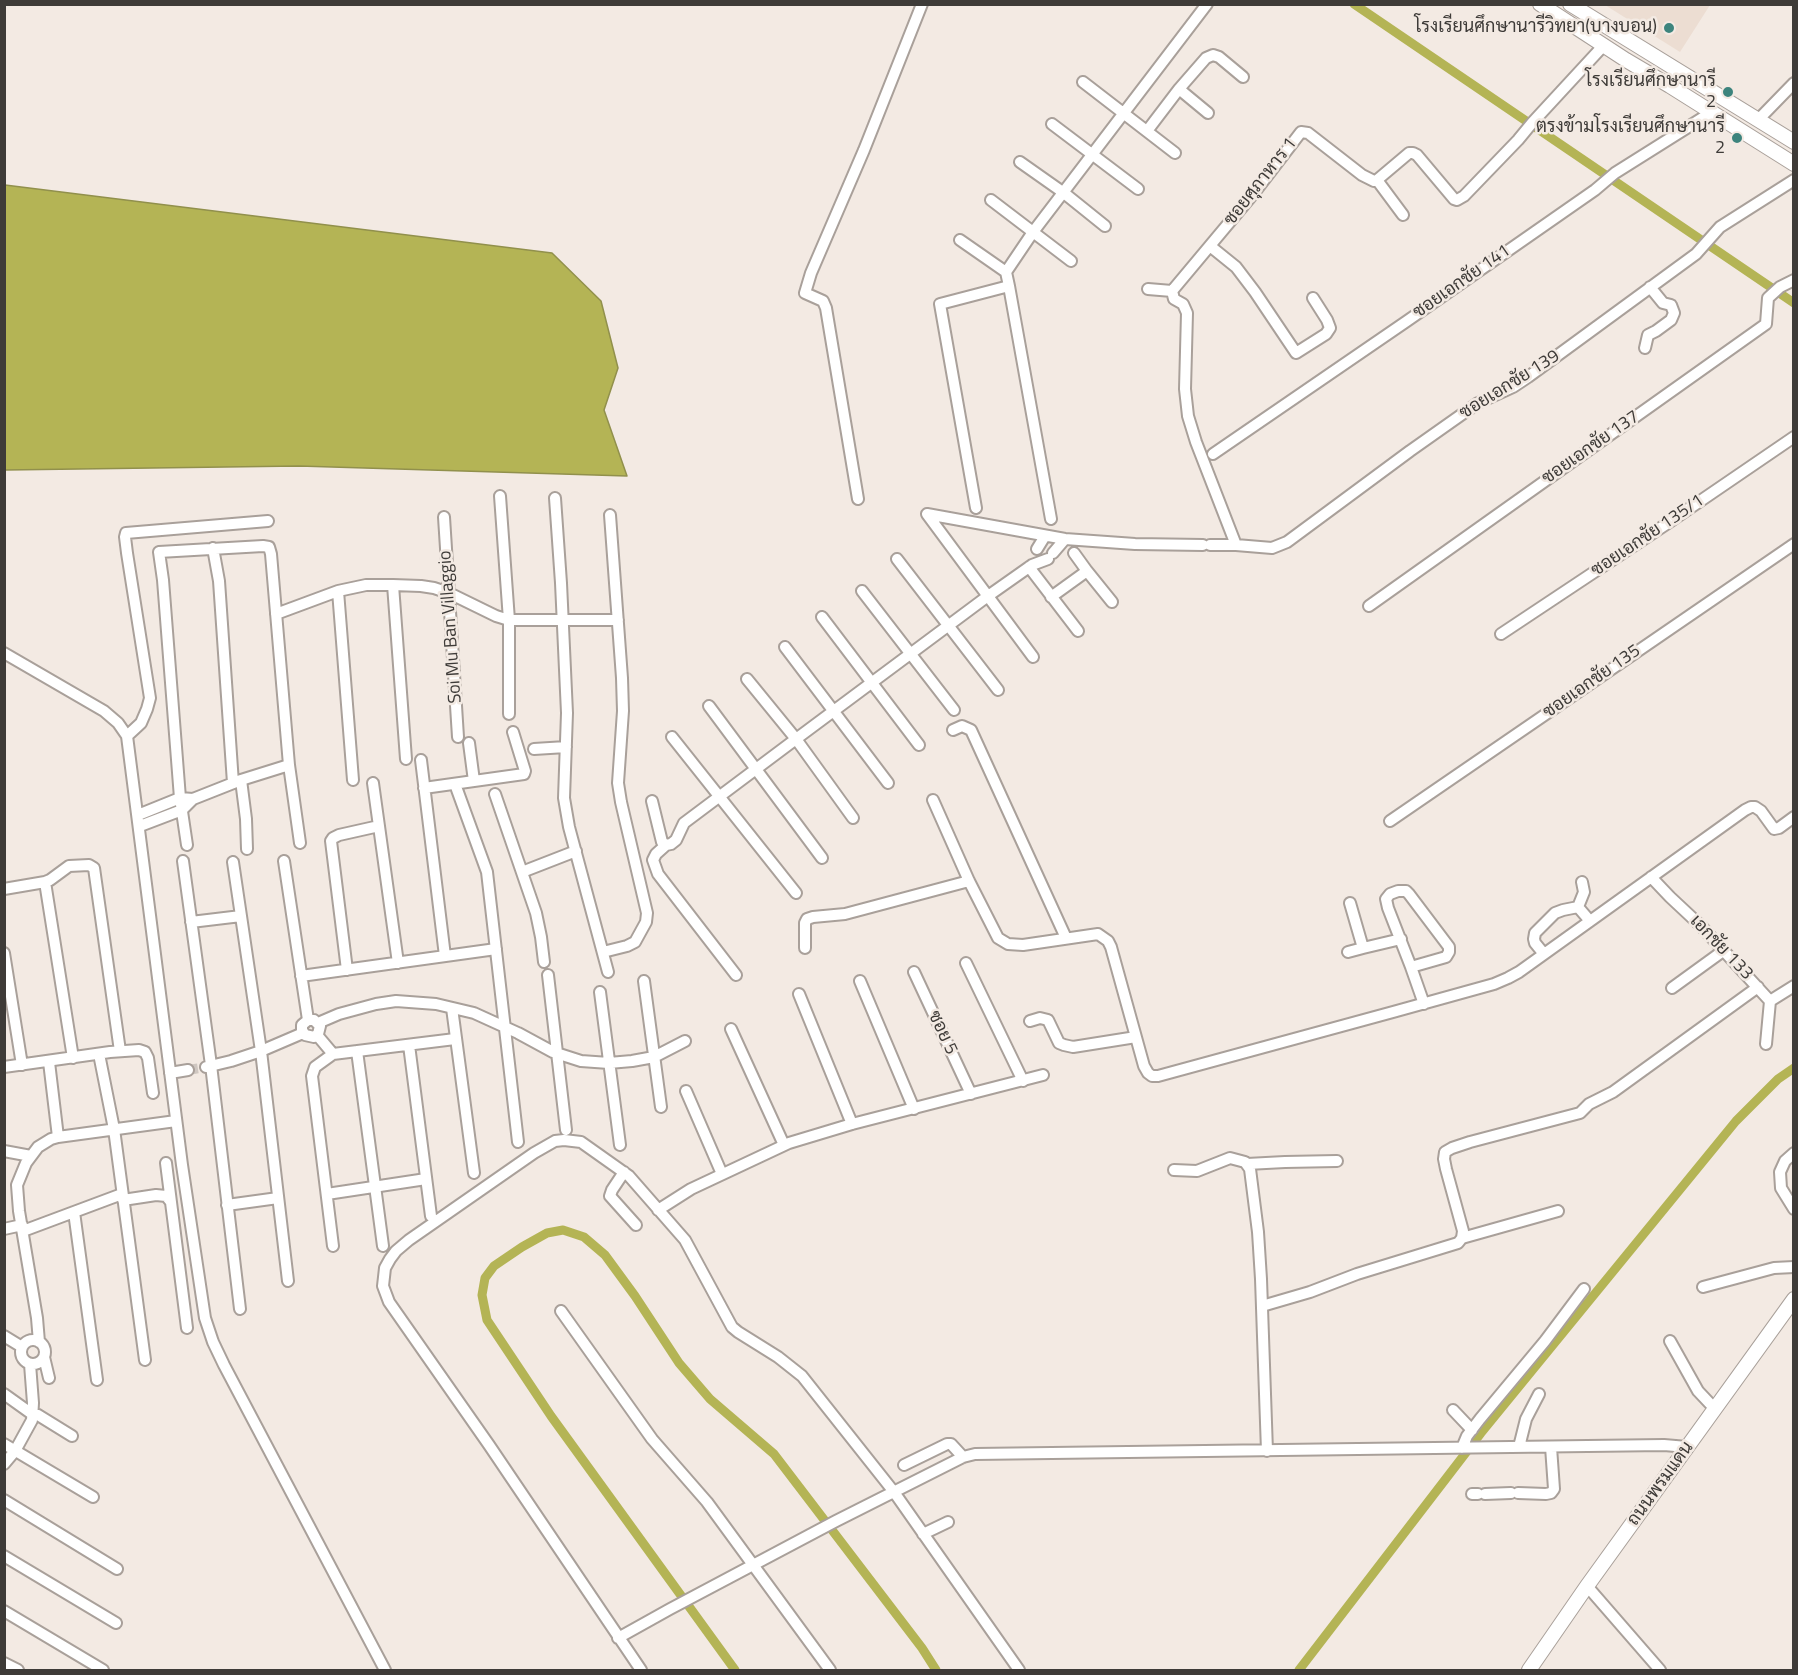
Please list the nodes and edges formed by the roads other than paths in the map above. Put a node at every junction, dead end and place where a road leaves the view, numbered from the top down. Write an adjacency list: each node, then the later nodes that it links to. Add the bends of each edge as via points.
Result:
1 (922, 4): 44 (street, via 805,293 823,301 826,308)
2 (1207, 4): 12 (street)
3 (1540, 4): 5 (main road)
4 (1570, 4): 13 (main road)
5 (1604, 45): 10 (main road); 21 (street, via 1464,196 1454,199 1413,153)
6 (1243, 77): 9 (street, via 1213,55)
7 (1083, 82): 12 (street)
8 (1794, 83): 13 (street)
9 (1179, 90): 11 (street); 15 (street)
10 (1712, 112): 20 (main road); 41 (street, ซอยเอกชัย 141, via 1616,173)
11 (1208, 113)
12 (1123, 115): 15 (street); 18 (street)
13 (1758, 120): 16 (main road)
14 (1052, 124): 18 (street)
15 (1147, 131): 17 (street)
16 (1794, 142)
17 (1175, 153)
18 (1093, 154): 23 (street); 24 (street)
19 (1020, 162): 24 (street)
20 (1794, 164)
21 (1377, 180): 26 (street); 30 (street, ซอยศุภาหาร 1, via 1370,180 1308,133 1301,132)
22 (1794, 180): 35 (street, ซอยเอกชัย 139, via 1720,227 1696,254)
23 (1138, 189)
24 (1064, 193): 27 (street); 28 (street)
25 (991, 200): 28 (street)
26 (1403, 215)
27 (1105, 226)
28 (1033, 232): 31 (street); 32 (street)
29 (960, 240): 32 (street)
30 (1210, 246): 37 (street, ซอยศุภาหาร 1); 38 (street, via 1236,267 1296,353 1330,328)
31 (1071, 261)
32 (1006, 272): 34 (street)
33 (1794, 279): 66 (street, ซอยเอกชัย 137, via 1768,298 1766,324)
34 (1009, 286): 45 (street, via 940,304); 48 (street)
35 (1650, 287): 39 (street, via 1663,303 1671,305 1674,313 1671,320 1648,335); 53 (street, ซอยเอกชัย 139, via 1528,377 1478,403 1427,438 1287,542 1272,548)
36 (1148, 289): 37 (street)
37 (1172, 291): 53 (street, via 1187,313 1188,416)
38 (1313, 298)
39 (1645, 348)
40 (1794, 437): 74 (street, ซอยเอกชัย 135/1)
41 (1213, 454)
42 (500, 495): 70 (street)
43 (555, 498): 69 (street)
44 (858, 499)
45 (976, 508)
46 (610, 514): 71 (street)
47 (444, 517): 62 (street, Soi Mu Ban Villaggio)
48 (1051, 519)
49 (268, 521): 88 (street, via 126,533 150,698 141,723)
50 (1045, 536): 51 (street, ซอยเอกชัย 139); 57 (street); 63 (street, ซอยเอกชัย 139, via 927,514)
51 (1065, 539): 53 (street, ซอยเอกชัย 139); 57 (street, via 1051,556)
52 (1794, 544): 117 (street, ซอยเอกชัย 135)
53 (1236, 545)
54 (213, 548): 67 (street, via 269,547); 102 (street); 109 (street, via 159,552)
55 (1074, 552): 58 (street)
56 (897, 559): 72 (street)
57 (1033, 559): 63 (street); 64 (street)
58 (1087, 571): 64 (street); 65 (street)
59 (393, 585): 60 (street); 62 (street); 96 (street)
60 (338, 591): 67 (street); 100 (street)
61 (862, 591): 77 (street)
62 (449, 593): 70 (street); 89 (street, Soi Mu Ban Villaggio)
63 (988, 596): 72 (street); 78 (street)
64 (1052, 597): 73 (street)
65 (1112, 602)
66 (1369, 606)
67 (276, 614): 98 (street)
68 (822, 617): 80 (street)
69 (563, 619): 70 (street); 71 (street); 94 (street)
70 (509, 620): 85 (street)
71 (618, 620): 147 (street, via 622,711 618,783 647,913 635,942)
72 (949, 624): 77 (street); 81 (street)
73 (1078, 631)
74 (1501, 634)
75 (785, 647): 84 (street)
76 (4, 653): 88 (street, via 104,711)
77 (910, 653): 80 (street); 83 (street)
78 (1033, 657)
79 (747, 679): 91 (street)
80 (871, 682): 84 (street); 93 (street)
81 (998, 690)
82 (709, 706): 99 (street)
83 (954, 710)
84 (833, 711): 91 (street); 104 (street)
85 (510, 714)
86 (953, 730): 140 (street, via 962,726 971,730)
87 (513, 732): 101 (street, via 524,774)
88 (127, 736): 116 (street)
89 (458, 737)
90 (672, 737): 108 (street)
91 (796, 739): 99 (street); 115 (street)
92 (469, 743): 101 (street)
93 (919, 745)
94 (566, 747): 95 (street); 123 (street, via 564,798)
95 (534, 749)
96 (406, 759)
97 (422, 760): 106 (street)
98 (289, 765): 102 (street); 119 (street)
99 (756, 768): 108 (street); 124 (street)
100 (353, 780)
101 (474, 781): 105 (street)
102 (237, 782): 110 (street); 122 (street, via 246,819)
103 (373, 783): 118 (street)
104 (888, 783)
105 (455, 784): 106 (street); 144 (street, via 487,872)
106 (424, 788): 150 (street)
107 (495, 794): 128 (street)
108 (719, 797): 121 (street, via 684,823 676,840); 134 (street)
109 (180, 798): 110 (street); 113 (street); 116 (street)
110 (193, 800): 113 (street)
111 (933, 800): 130 (street)
112 (652, 801): 121 (street, via 659,834)
113 (182, 810): 116 (street); 120 (street)
114 (1794, 817): 129 (street, via 1774,829 1761,811 1751,807)
115 (853, 818)
116 (139, 821): 196 (street)
117 (1390, 821)
118 (379, 826): 152 (street); 155 (street, via 339,835 331,841)
119 (300, 843)
120 (187, 845)
121 (666, 845): 159 (street, via 653,860 658,874)
122 (247, 849)
123 (576, 851): 128 (street); 147 (street)
124 (822, 858)
125 (183, 861): 139 (street)
126 (284, 861): 160 (street)
127 (233, 862): 137 (street)
128 (522, 872): 151 (street, via 539,924)
129 (1651, 877): 138 (street); 146 (street, เอกชัย 133)
130 (969, 881): 140 (street, via 998,938 1008,944); 142 (street, via 845,914 807,919)
131 (45, 882): 133 (street); 182 (street, via 69,866 94,868); 189 (street)
132 (1582, 882): 136 (street, via 1584,892)
133 (4, 888)
134 (796, 893)
135 (1350, 903): 143 (street)
136 (1578, 908): 138 (street); 149 (street, via 1555,913 1535,933 1535,943)
137 (241, 916): 139 (street); 183 (street)
138 (1590, 921): 149 (street)
139 (191, 922): 193 (street)
140 (1066, 938): 177 (street, via 1098,934 1108,941)
141 (1401, 939): 143 (street); 154 (street); 154 (street, via 1386,899 1390,894 1406,891 1445,940 1449,952 1446,957)
142 (805, 948)
143 (1362, 948): 145 (street)
144 (496, 950): 150 (street); 173 (street)
145 (1348, 951)
146 (1724, 951): 164 (street, เอกชัย 133); 165 (street)
147 (603, 952): 156 (street)
148 (4, 953): 192 (street)
149 (1544, 954): 169 (street, via 1494,984)
150 (445, 956): 152 (street)
151 (543, 962)
152 (398, 963): 155 (street)
153 (966, 963): 198 (street)
154 (1412, 967): 169 (street)
155 (347, 970): 160 (street)
156 (608, 972)
157 (914, 972): 201 (street, ซอย 5)
158 (548, 975): 185 (street)
159 (736, 975)
160 (301, 976): 172 (street)
161 (644, 981): 188 (street)
162 (860, 981): 203 (street)
163 (1794, 986): 168 (street)
164 (1758, 987): 168 (street, เอกชัย 133); 237 (street, via 1580,1113 1445,1152)
165 (1672, 988)
166 (600, 992): 191 (street)
167 (799, 994): 205 (street)
168 (1770, 1001): 180 (street)
169 (1424, 1004): 177 (street, via 1158,1076 1148,1073)
170 (452, 1008): 172 (street, via 396,1001); 173 (street); 178 (street)
171 (1030, 1020): 177 (street, via 1048,1020 1064,1046)
172 (313, 1021): 175 (street, via 302,1025); 176 (street, via 320,1031)
173 (504, 1027): 185 (street); 209 (street)
174 (731, 1029): 211 (street)
175 (303, 1033): 176 (street); 183 (street)
176 (317, 1035): 187 (street)
177 (1136, 1037)
178 (455, 1039): 181 (street); 220 (street)
179 (685, 1041): 188 (street)
180 (1766, 1044)
181 (409, 1045): 184 (street); 222 (street)
182 (120, 1051): 186 (street); 200 (street, via 145,1052)
183 (261, 1051): 193 (street); 226 (street)
184 (357, 1052): 187 (street); 223 (street)
185 (558, 1053): 191 (street, via 581,1061); 207 (street)
186 (99, 1054): 189 (street); 206 (street)
187 (333, 1054): 224 (street, via 315,1067 312,1076)
188 (654, 1057): 191 (street); 202 (street)
189 (73, 1058): 190 (street)
190 (49, 1062): 192 (street); 208 (street)
191 (609, 1063): 210 (street)
192 (22, 1065): 194 (street)
193 (208, 1066): 228 (street)
194 (4, 1067)
195 (188, 1070): 196 (street)
196 (170, 1073): 204 (street)
197 (1043, 1075): 198 (street)
198 (1023, 1081): 201 (street)
199 (686, 1091): 221 (street)
200 (153, 1093)
201 (971, 1094): 203 (street)
202 (661, 1107)
203 (914, 1108): 205 (street)
204 (176, 1121): 206 (street); 291 (street, via 204,1318 213,1342)
205 (852, 1124): 211 (street)
206 (114, 1129): 208 (street); 225 (street)
207 (566, 1130)
208 (58, 1137): 214 (street, via 38,1147)
209 (518, 1142)
210 (620, 1145)
211 (784, 1145): 221 (street)
212 (4, 1150): 214 (street)
213 (1794, 1153): 229 (street, via 1780,1172 1781,1188)
214 (31, 1156): 235 (street, via 17,1185)
215 (1337, 1161): 217 (street)
216 (166, 1163): 227 (street)
217 (1247, 1164): 218 (street, via 1230,1158 1197,1171); 245 (street, via 1253,1184)
218 (1174, 1170)
219 (624, 1172): 230 (street); 234 (street, via 610,1196); 287 (street, via 581,1142 555,1142 396,1251 385,1268 382,1286 389,1302)
220 (474, 1173)
221 (722, 1174): 230 (street)
222 (426, 1179): 223 (street); 233 (street)
223 (375, 1187): 224 (street); 239 (street)
224 (327, 1194): 238 (street)
225 (123, 1197): 227 (street, via 156,1195 166,1196); 232 (street); 254 (street)
226 (278, 1198): 228 (street); 241 (street)
227 (170, 1201): 248 (street)
228 (227, 1204): 246 (street)
229 (1794, 1209)
230 (658, 1210): 275 (street, via 685,1240 732,1327 802,1376)
231 (1558, 1211): 237 (street)
232 (74, 1212): 235 (street); 257 (street)
233 (431, 1216)
234 (636, 1225)
235 (22, 1228): 236 (street); 251 (street)
236 (4, 1229)
237 (1462, 1238): 245 (street, via 1458,1243)
238 (333, 1246)
239 (383, 1246)
240 (1794, 1266): 242 (street)
241 (288, 1281)
242 (1702, 1287)
243 (1584, 1290): 263 (street)
244 (1794, 1299): 260 (main road, ถนนพรมแดน)
245 (1262, 1306): 270 (street)
246 (240, 1309)
247 (561, 1311): 282 (street, via 652,1439 707,1502)
248 (188, 1328)
249 (4, 1336): 252 (street)
250 (1670, 1341): 260 (street, via 1698,1391)
251 (39, 1342): 252 (street, via 28,1341); 253 (street, via 44,1347)
252 (22, 1347): 255 (street, via 21,1356)
253 (44, 1357): 255 (street, via 37,1364); 256 (street)
254 (145, 1360)
255 (30, 1364): 262 (street)
256 (49, 1378)
257 (97, 1380)
258 (4, 1394): 262 (street)
259 (1539, 1394): 266 (street, via 1526,1419)
260 (1715, 1409): 268 (main road, ถนนพรมแดน)
261 (1453, 1410): 263 (street)
262 (32, 1414): 264 (street); 271 (street)
263 (1472, 1430): 269 (street)
264 (72, 1436)
265 (4, 1444): 271 (street)
266 (1519, 1447): 267 (street); 269 (street)
267 (1551, 1447): 268 (street); 276 (street, via 1551,1493)
268 (1687, 1447): 284 (main road, ถนนพรมแดน)
269 (1464, 1448): 270 (street)
270 (1267, 1450): 272 (street)
271 (15, 1451): 273 (street); 277 (street)
272 (963, 1457): 274 (street, via 947,1444); 275 (street)
273 (4, 1464)
274 (904, 1465)
275 (894, 1492): 280 (street); 282 (street)
276 (1478, 1494)
277 (93, 1497)
278 (4, 1500): 283 (street)
279 (948, 1522): 280 (street)
280 (923, 1534): 294 (street)
281 (4, 1556): 286 (street)
282 (753, 1565): 287 (street); 293 (street)
283 (117, 1569)
284 (1587, 1586): 295 (main road, ถนนพรมแดน); 296 (street)
285 (4, 1611): 290 (street)
286 (116, 1623)
287 (618, 1638): 292 (street)
288 (4, 1663): 289 (street)
289 (18, 1671)
290 (103, 1671)
291 (385, 1671)
292 (641, 1671)
293 (830, 1671)
294 (1019, 1671)
295 (1529, 1671)
296 (1660, 1671)

